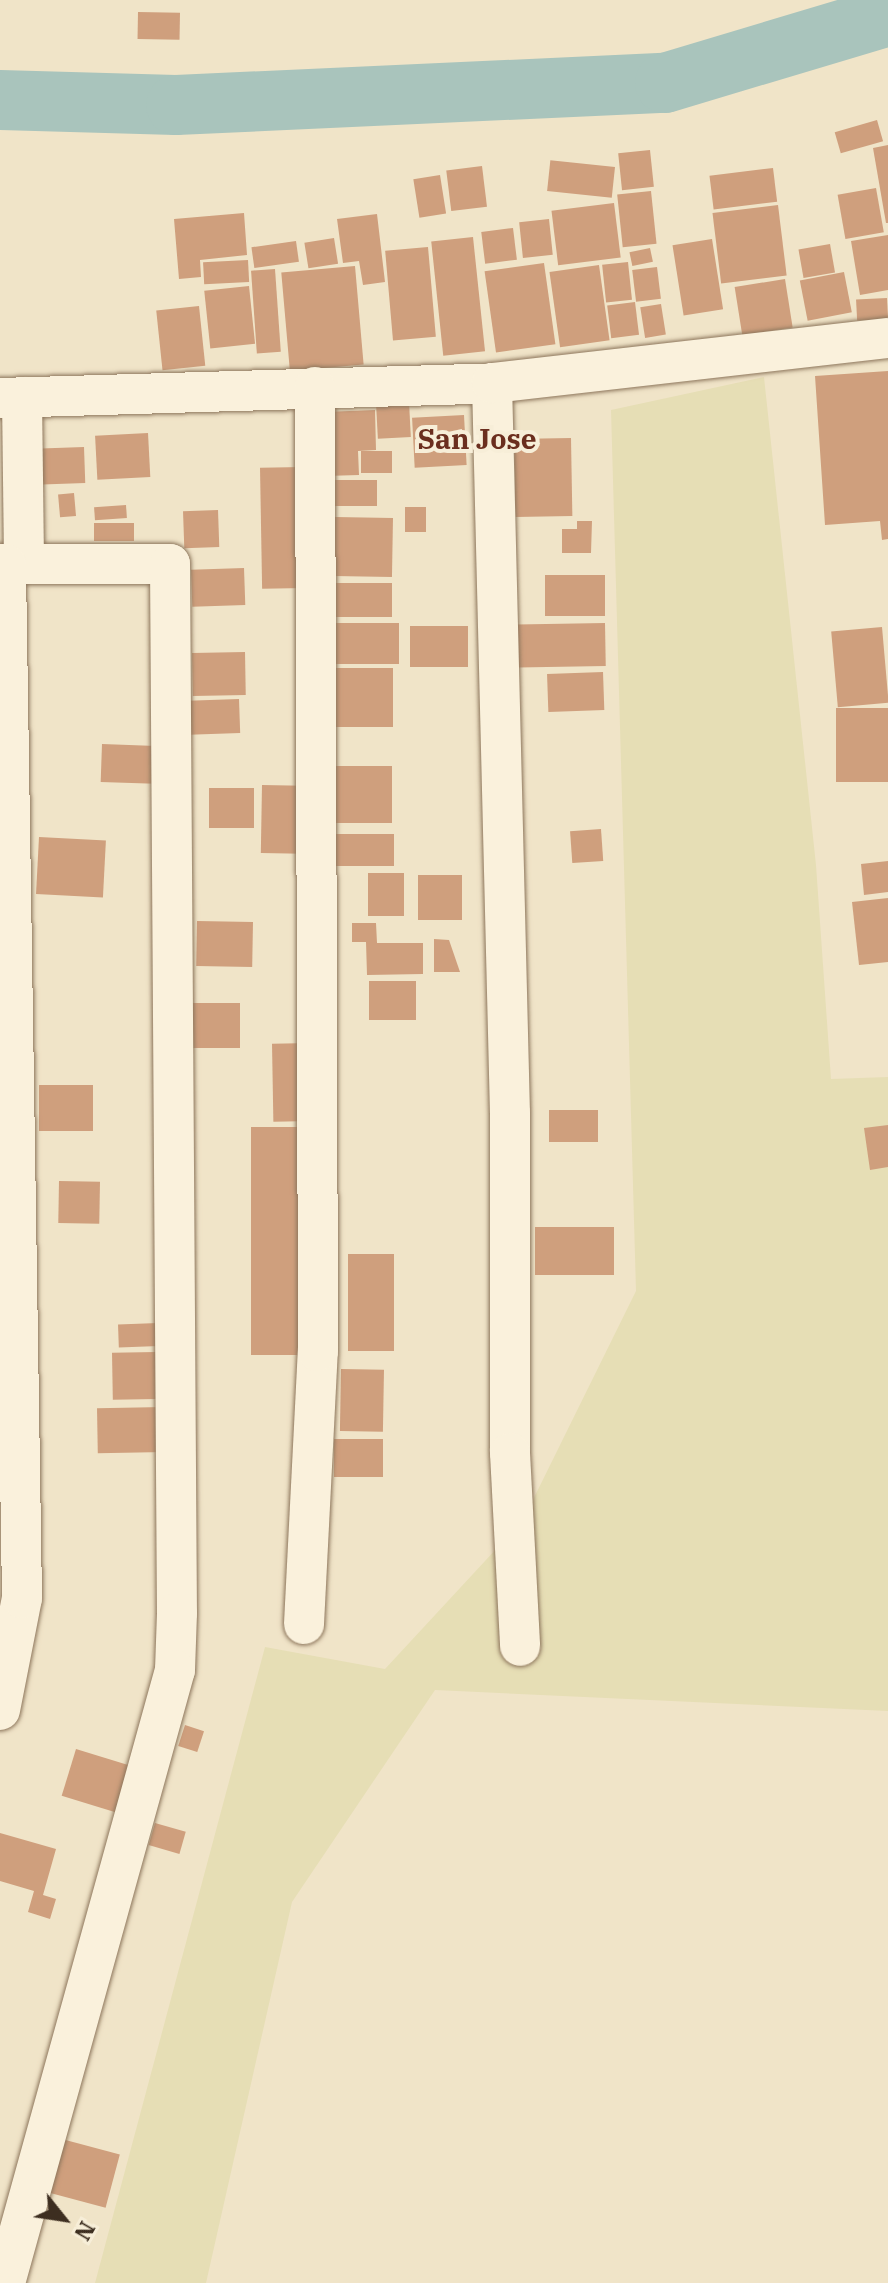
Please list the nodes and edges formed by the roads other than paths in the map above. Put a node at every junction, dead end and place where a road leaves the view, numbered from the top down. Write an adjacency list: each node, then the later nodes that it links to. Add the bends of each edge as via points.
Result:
1 (888, 338): 2 (street)
2 (492, 383): 3 (street); 7 (street, via 510,1113 510,1453)
3 (315, 387): 4 (street); 6 (street, via 318,1351)
4 (11, 397): 5 (street)
5 (10, 564): 8 (street, via 22,1598); 9 (street, via 170,564 177,1613 172,1682)
6 (304, 1624)
7 (520, 1646)
8 (0, 1710)
9 (5, 2283)

